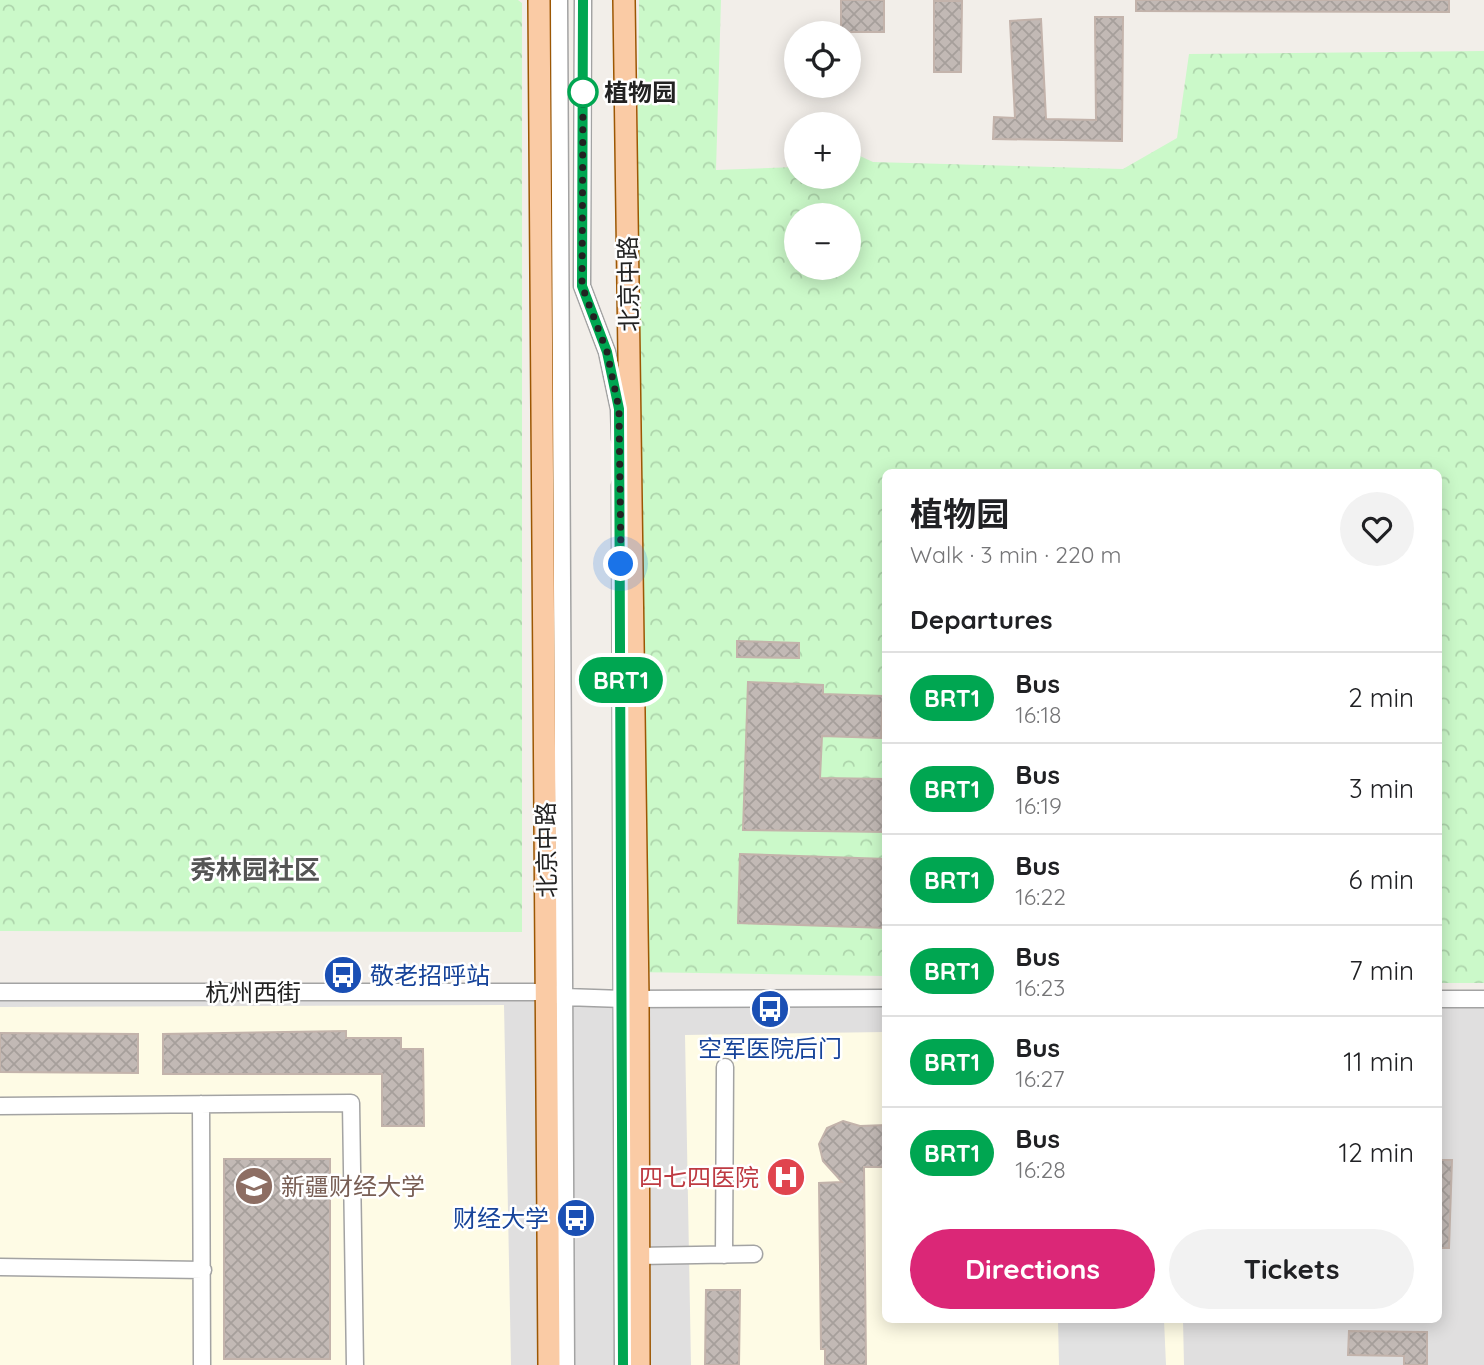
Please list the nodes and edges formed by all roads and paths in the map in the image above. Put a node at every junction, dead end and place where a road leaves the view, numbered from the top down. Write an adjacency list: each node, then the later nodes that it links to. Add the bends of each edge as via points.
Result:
1 (583, 0): 6 (street, via 582,286 607,352 619,409)
2 (624, 0): 6 (main road, 北京中路)
3 (543, 2): 5 (main road, 北京中路)
4 (0, 992): 5 (street, 杭州西街)
5 (556, 994): 6 (street, 杭州西街); 20 (main road, 北京中路); 21 (street)
6 (630, 998): 7 (street, 杭州西街); 15 (main road, 北京中路); 22 (street)
7 (882, 998)
8 (1442, 999): 9 (street)
9 (1484, 999)
10 (724, 1067): 14 (street)
11 (201, 1104): 12 (street); 17 (street); 19 (street, via 351,1103)
12 (0, 1105)
13 (754, 1254): 14 (street)
14 (724, 1255): 15 (street)
15 (638, 1256): 23 (main road, 北京中路)
16 (0, 1267): 17 (street)
17 (203, 1270): 18 (street)
18 (202, 1365)
19 (355, 1365)
20 (550, 1365)
21 (566, 1365)
22 (623, 1365)
23 (639, 1365)

